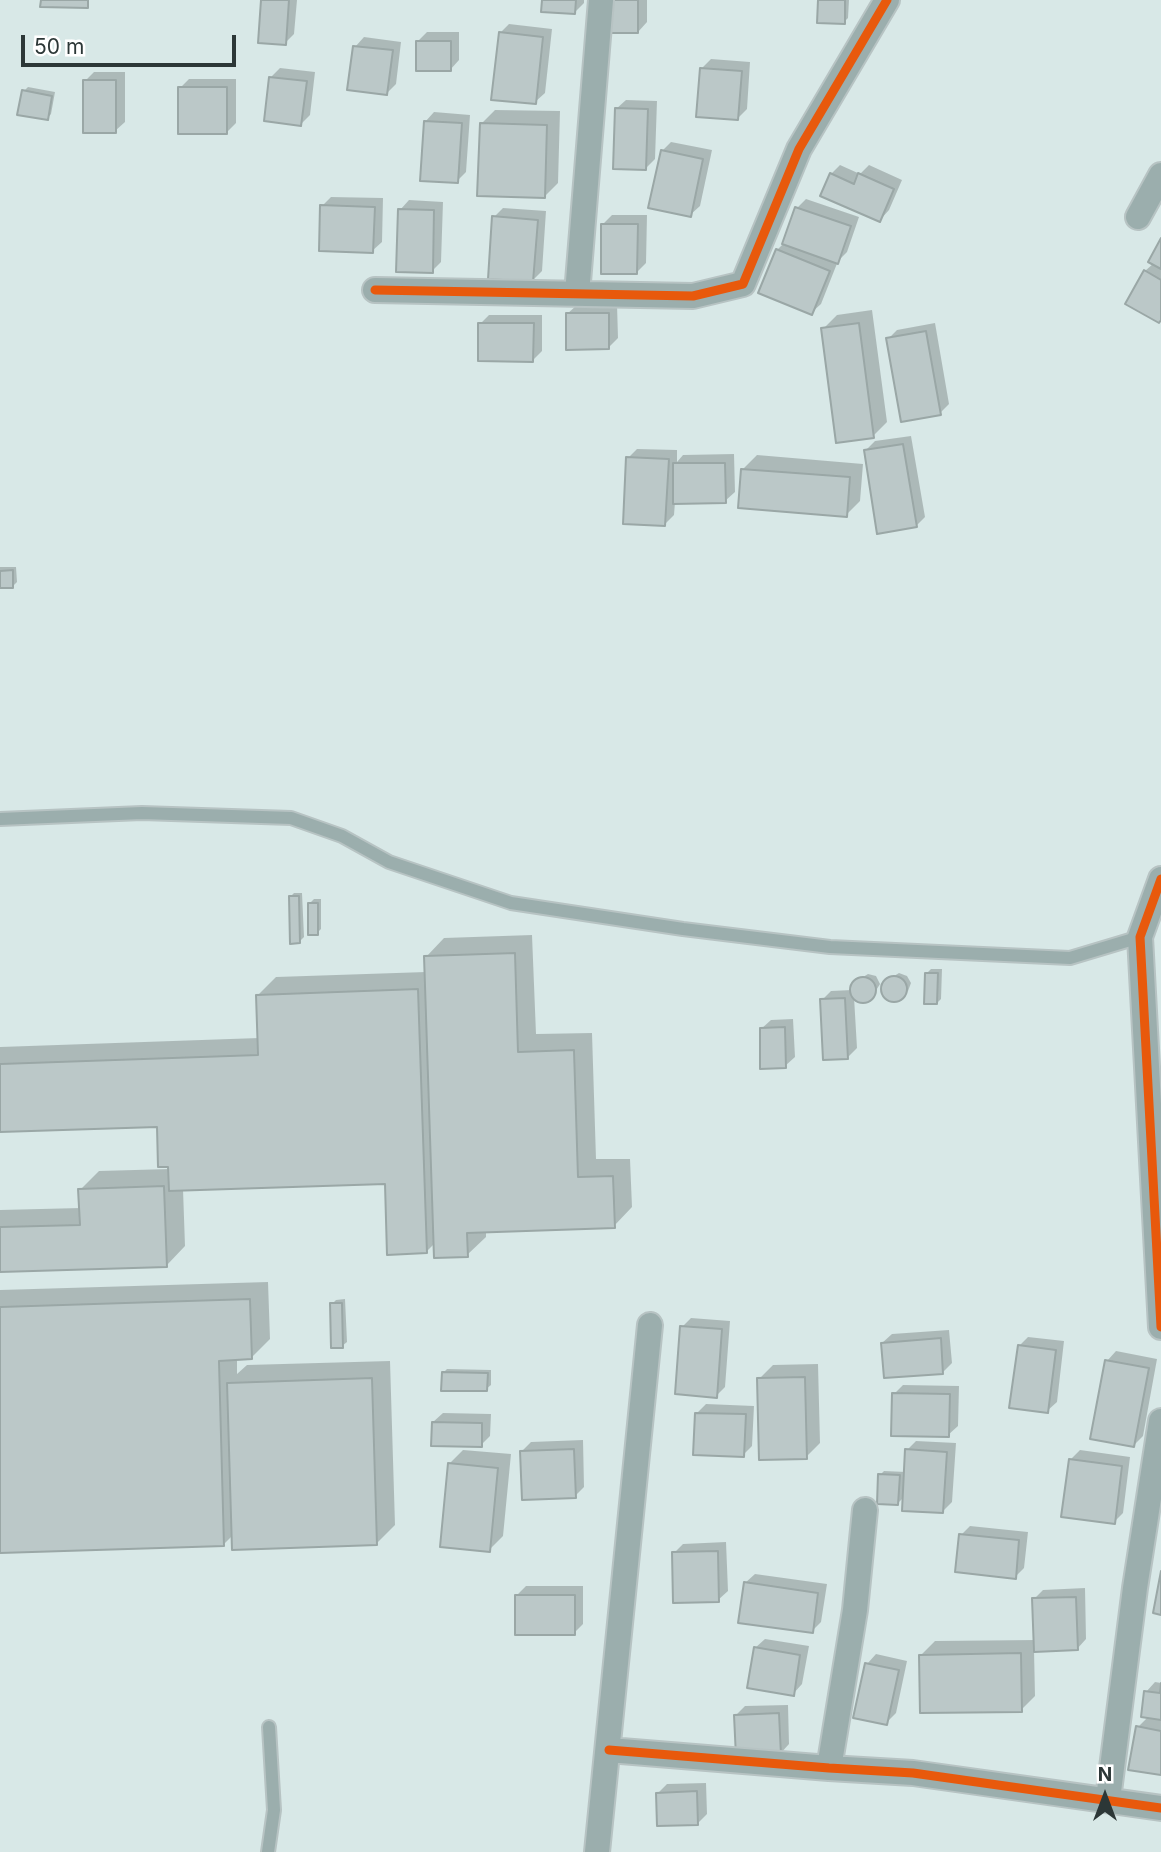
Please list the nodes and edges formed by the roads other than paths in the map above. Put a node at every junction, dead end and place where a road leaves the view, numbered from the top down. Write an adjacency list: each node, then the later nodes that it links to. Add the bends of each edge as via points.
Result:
1 (601, 0): 6 (street)
2 (887, 0): 6 (street, via 799,149 743,285 694,296)
3 (1161, 175): 4 (street)
4 (1138, 217)
5 (375, 290): 6 (street)
6 (577, 294)
7 (0, 819): 9 (lane, via 142,813 291,818 342,836 389,862 511,903 830,947 1070,958)
8 (1161, 879): 9 (street)
9 (1140, 937): 11 (street)
10 (650, 1325): 15 (street)
11 (1161, 1327)
12 (1161, 1421): 17 (street)
13 (864, 1510): 16 (street, via 855,1610)
14 (269, 1727): 19 (lane, via 274,1810)
15 (609, 1750): 16 (street); 20 (street)
16 (829, 1768): 17 (street, via 914,1773)
17 (1108, 1799): 18 (street)
18 (1161, 1808)
19 (268, 1852)
20 (597, 1852)

